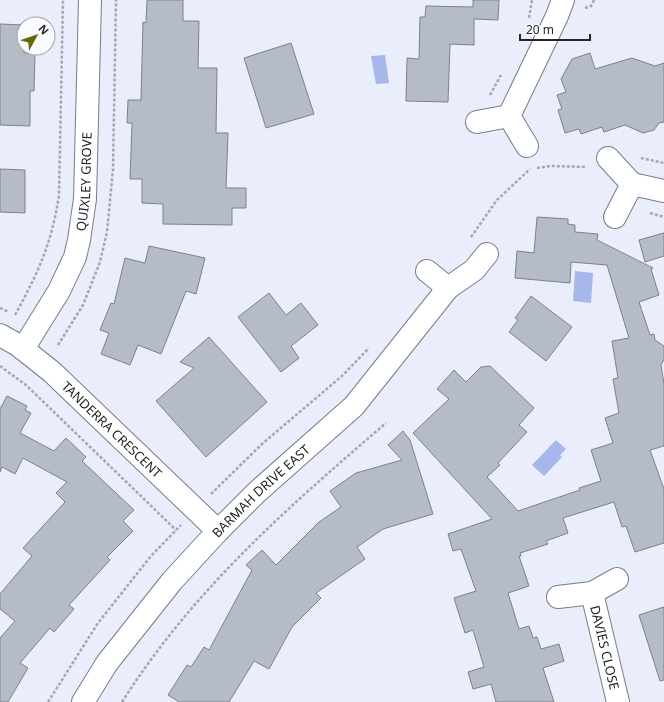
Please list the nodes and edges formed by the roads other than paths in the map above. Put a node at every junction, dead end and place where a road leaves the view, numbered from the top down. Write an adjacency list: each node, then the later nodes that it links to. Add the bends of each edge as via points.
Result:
1 (90, 0): 14 (street, QUIXLEY GROVE, via 85,199 79,240 75,257 59,291)
2 (572, 4): 3 (street, via 557,16)
3 (509, 116): 4 (street); 5 (street)
4 (477, 122)
5 (527, 146)
6 (608, 158): 7 (street)
7 (632, 184): 8 (street); 9 (street)
8 (664, 191)
9 (615, 217)
10 (480, 262): 12 (street, BARMAH DRIVE EAST)
11 (427, 271): 12 (street)
12 (448, 288): 15 (street, BARMAH DRIVE EAST, via 354,406 257,492)
13 (0, 335): 14 (street, TANDERRA CRESCENT)
14 (23, 348): 15 (street, TANDERRA CRESCENT, via 52,372)
15 (218, 531): 19 (street, BARMAH DRIVE EAST, via 148,609 107,663)
16 (617, 579): 17 (street, DAVIES CLOSE)
17 (592, 593): 18 (street, DAVIES CLOSE); 20 (street, DAVIES CLOSE)
18 (558, 597)
19 (83, 702)
20 (618, 702)

